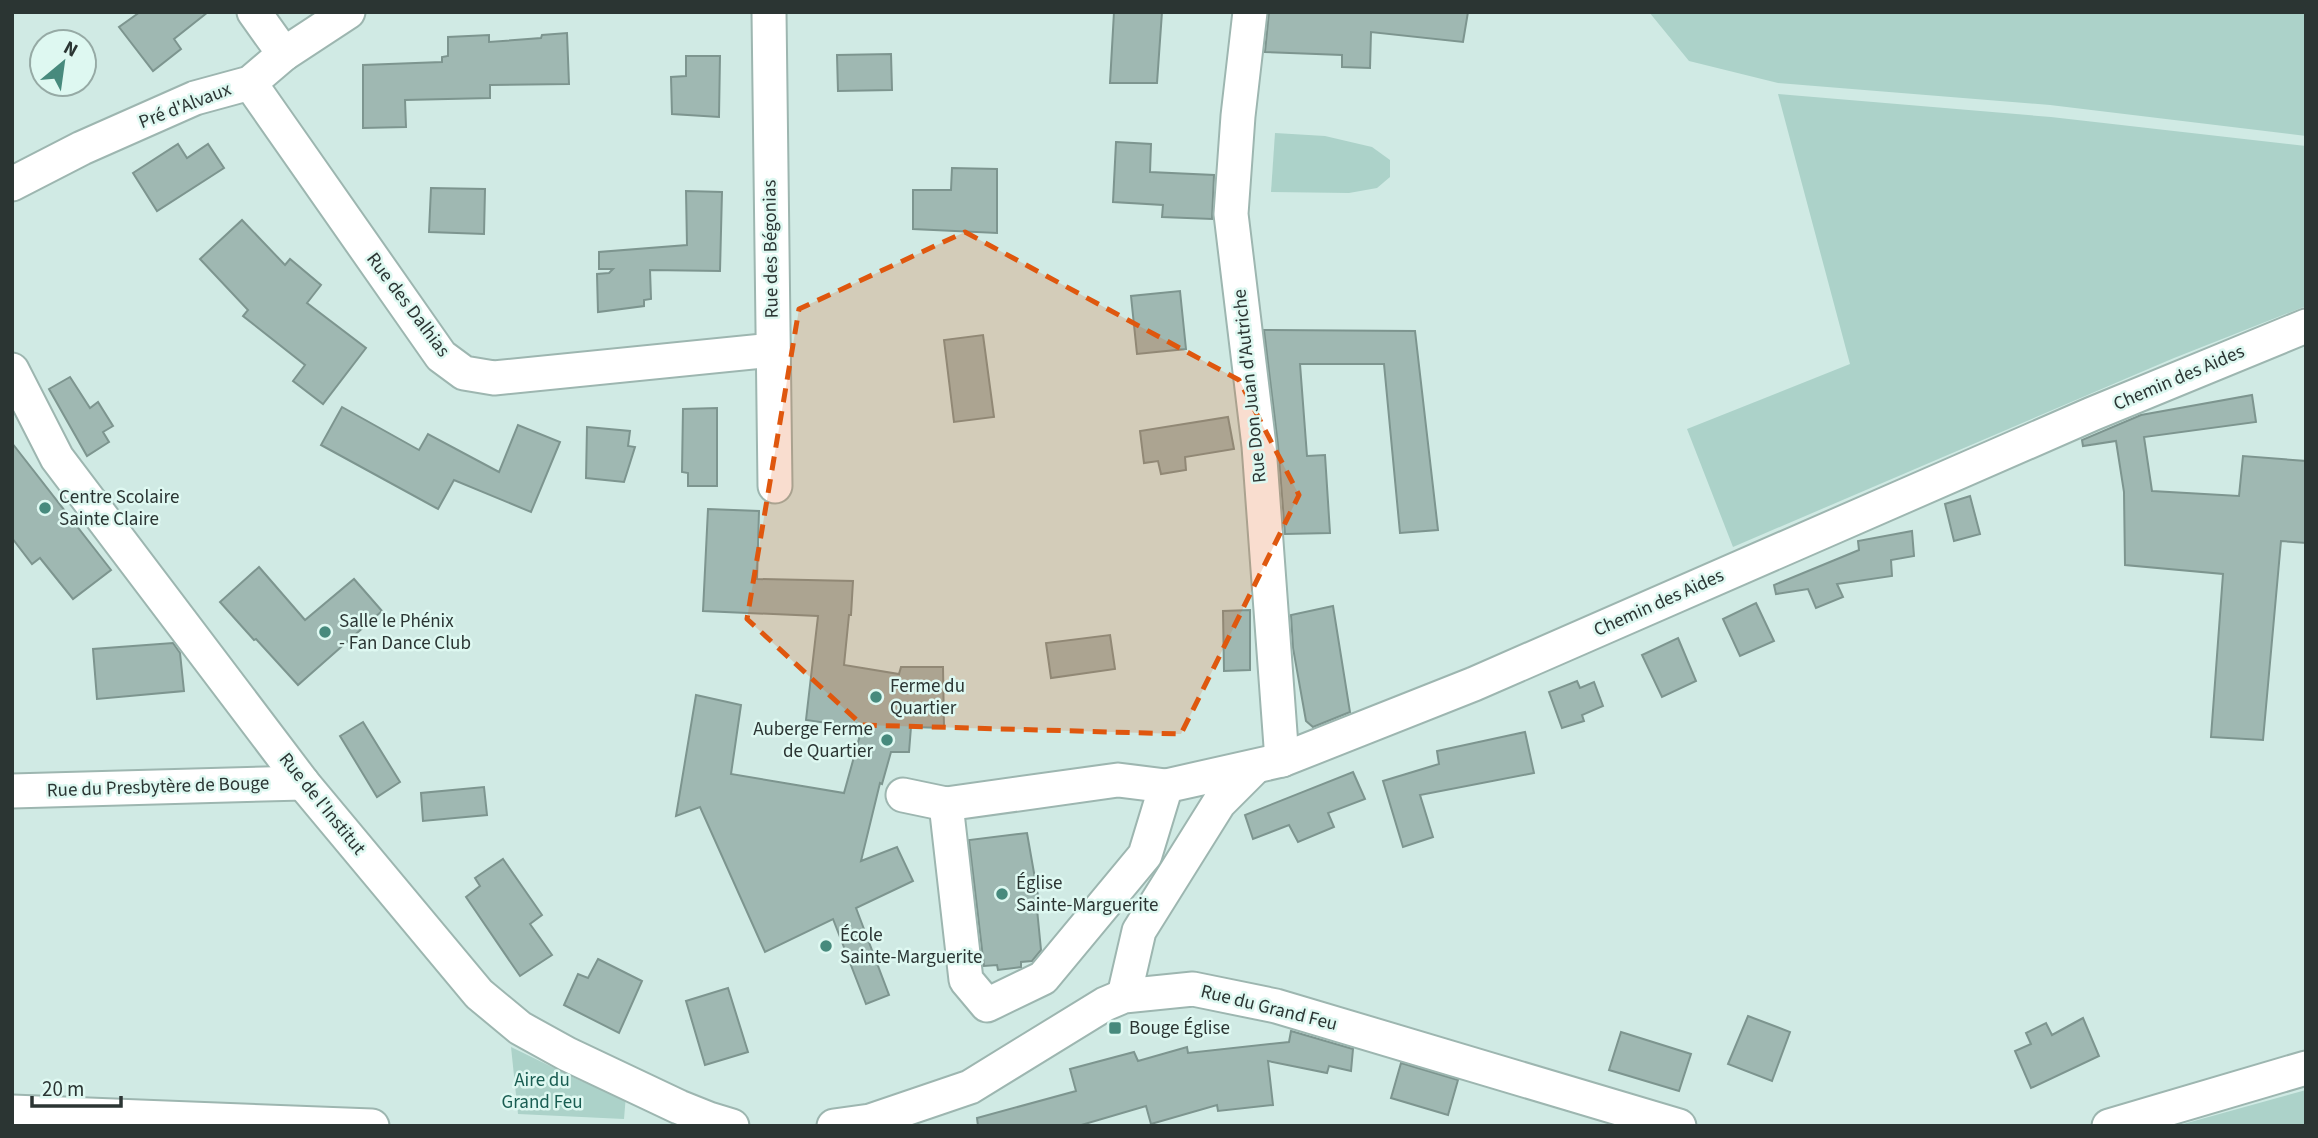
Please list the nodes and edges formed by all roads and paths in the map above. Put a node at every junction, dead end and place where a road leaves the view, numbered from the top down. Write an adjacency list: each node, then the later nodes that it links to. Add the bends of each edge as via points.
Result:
1 (254, 12): 5 (street)
2 (348, 12): 5 (street, Pré d'Alvaux)
3 (769, 12): 9 (street, Rue des Bégonias)
4 (1250, 12): 12 (street, Rue Don Juan d'Autriche, via 1231,214 1259,446)
5 (284, 54): 6 (street, Pré d'Alvaux)
6 (250, 83): 7 (street, Pré d'Alvaux, via 195,98); 9 (street, Rue des Dalhias, via 441,356 464,373 494,378)
7 (12, 184)
8 (2306, 326): 12 (street, Chemin des Aides, via 1474,684)
9 (772, 350): 11 (street, Rue des Bégonias)
10 (12, 370): 13 (street, Rue de l'Institut, via 57,458)
11 (775, 486)
12 (1268, 764): 14 (street); 18 (street, Chemin des Aides, via 1219,803 1139,931)
13 (303, 783): 15 (street, Rue du Presbytère de Bouge); 22 (street, Rue de l'Institut, via 479,994 520,1028 633,1086)
14 (1166, 786): 17 (street, via 1118,780); 17 (street, via 1145,855 1043,978 987,1005 966,980)
15 (12, 791)
16 (903, 795): 17 (street)
17 (946, 804)
18 (1124, 996): 23 (street, Rue du Grand Feu, via 970,1087 870,1121); 24 (street, Rue du Grand Feu, via 1193,989 1276,1006)
19 (2306, 1068): 25 (street)
20 (12, 1112): 21 (street)
21 (372, 1126)
22 (732, 1126)
23 (834, 1126)
24 (1679, 1126)
25 (2109, 1126)

